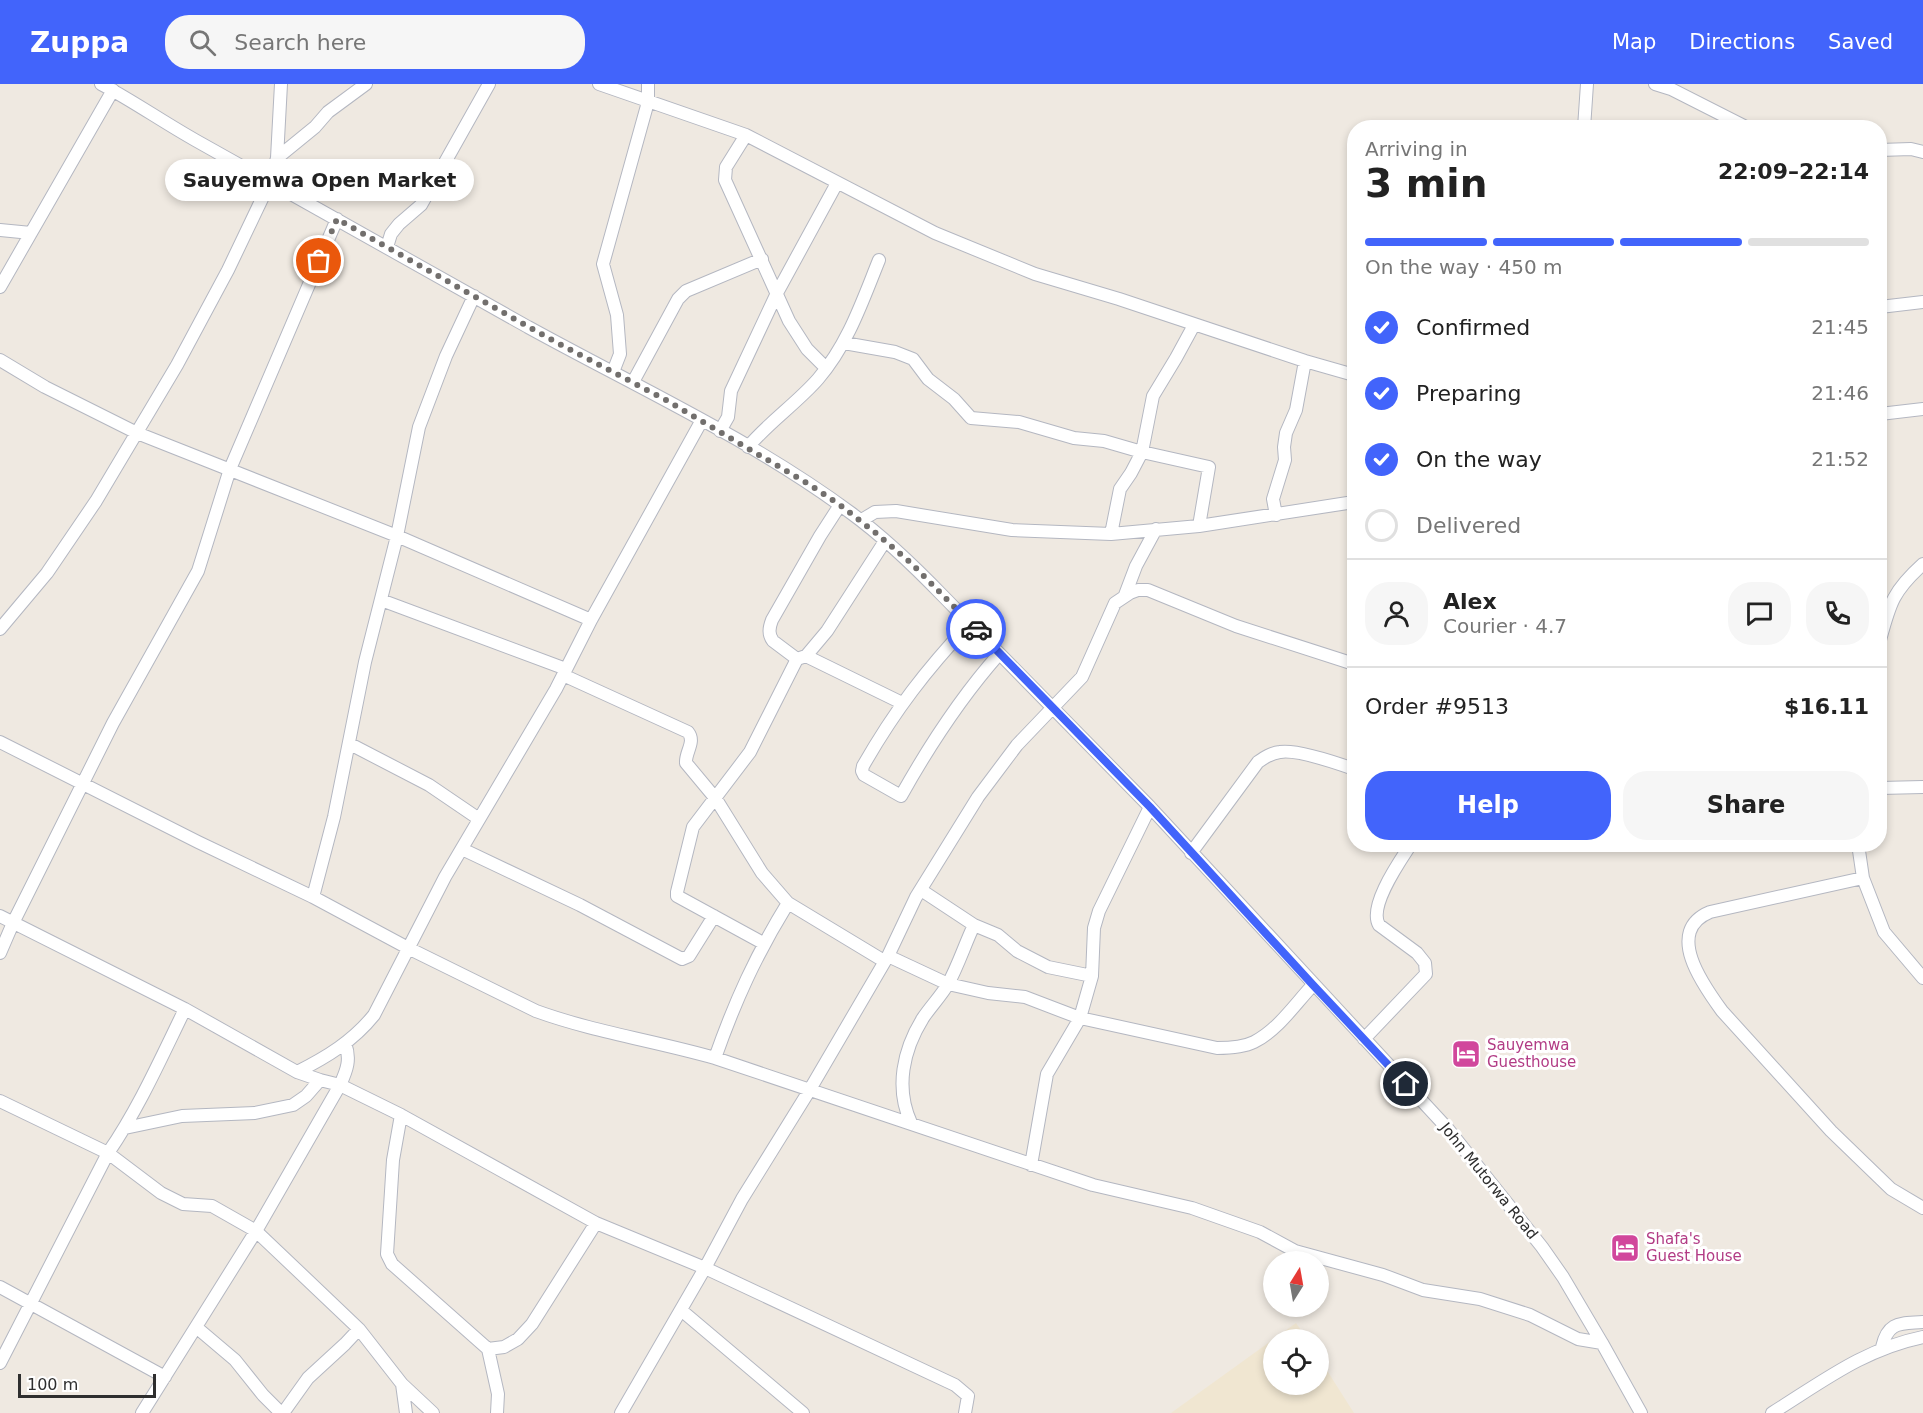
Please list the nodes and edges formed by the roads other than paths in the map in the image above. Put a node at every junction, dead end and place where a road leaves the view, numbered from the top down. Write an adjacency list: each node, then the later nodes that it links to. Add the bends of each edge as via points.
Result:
1 (101, 84): 9 (street, John Mutorwa Road)
2 (281, 84): 16 (street)
3 (366, 84): 16 (street, via 328,112)
4 (489, 84): 22 (street, via 421,205 399,224)
5 (599, 84): 10 (street)
6 (648, 84): 10 (street)
7 (1587, 84): 11 (street)
8 (1655, 84): 12 (street)
9 (113, 90): 17 (street, John Mutorwa Road); 21 (street)
10 (648, 102): 13 (street); 35 (street, via 603,264 617,315 620,354)
11 (1585, 120)
12 (1732, 120)
13 (746, 135): 18 (street); 23 (street, via 726,168 725,180)
14 (1887, 150): 15 (street)
15 (1923, 152)
16 (278, 158): 17 (street)
17 (270, 182): 19 (street, John Mutorwa Road); 42 (street, via 228,270)
18 (837, 183): 26 (street); 30 (street, via 936,233 1035,274)
19 (337, 219): 22 (street, John Mutorwa Road); 45 (street)
20 (0, 230): 21 (street)
21 (31, 233): 25 (street)
22 (387, 247): 27 (street, John Mutorwa Road)
23 (762, 259): 26 (street); 37 (street, via 678,298)
24 (879, 260): 31 (street)
25 (0, 287)
26 (777, 293): 34 (street, via 798,338); 41 (street, via 731,391 728,417)
27 (474, 296): 35 (street, John Mutorwa Road); 53 (street, via 419,427)
28 (1923, 302): 29 (street)
29 (1887, 306)
30 (1194, 325): 33 (street); 44 (street, via 1154,396)
31 (844, 343): 34 (street); 44 (street, via 913,359 928,379 971,418 1019,422)
32 (0, 360): 42 (street)
33 (1305, 361): 36 (street); 48 (street, via 1273,499)
34 (826, 368): 43 (street)
35 (613, 372): 37 (street, John Mutorwa Road)
36 (1347, 373)
37 (633, 382): 40 (street, John Mutorwa Road)
38 (1923, 410): 39 (street)
39 (1887, 413)
40 (702, 420): 41 (street, John Mutorwa Road); 59 (street)
41 (720, 431): 43 (street, John Mutorwa Road)
42 (137, 433): 45 (street); 61 (street, via 53,564)
43 (748, 447): 47 (street, John Mutorwa Road)
44 (1142, 452): 50 (street, via 1209,467); 52 (street, via 1120,489)
45 (230, 469): 53 (street); 71 (street, via 198,571)
46 (1347, 503): 48 (street)
47 (840, 505): 49 (street, John Mutorwa Road); 63 (street, via 769,628 772,640)
48 (1276, 515): 50 (street)
49 (863, 522): 52 (street, via 875,512 896,511 1012,530); 54 (street, John Mutorwa Road)
50 (1199, 526): 51 (street)
51 (1156, 529): 52 (street); 56 (street)
52 (1111, 534)
53 (398, 536): 57 (street); 59 (street)
54 (885, 541): 60 (street, John Mutorwa Road); 63 (street, via 827,630)
55 (1923, 564): 58 (street, via 1896,591)
56 (1125, 595): 64 (street, via 1148,590 1236,626); 67 (street, via 1115,603 1082,677)
57 (381, 600): 65 (street); 69 (street)
58 (1887, 613)
59 (591, 620): 65 (street)
60 (970, 622): 62 (street, John Mutorwa Road); 66 (street)
61 (0, 629)
62 (999, 654): 66 (street, via 928,749 901,796 867,778 862,771); 67 (street, John Mutorwa Road)
63 (801, 657): 66 (street); 74 (street, via 750,752)
64 (1347, 662)
65 (565, 672): 74 (street, via 688,732 692,736 686,763); 76 (street)
66 (902, 702)
67 (1053, 708): 75 (street, John Mutorwa Road); 82 (street, via 1017,745 978,797)
68 (0, 742): 71 (street)
69 (350, 744): 76 (street, via 429,785); 83 (street)
70 (1347, 766): 80 (street, via 1282,751 1269,755 1258,762)
71 (83, 784): 83 (street); 87 (street)
72 (1923, 787): 73 (street)
73 (1887, 788)
74 (716, 799): 84 (street, via 762,873); 86 (street, via 693,827 676,892 680,900)
75 (1150, 807): 80 (street, John Mutorwa Road); 93 (street, via 1099,911 1094,928)
76 (479, 819): 77 (street)
77 (462, 849): 86 (street, via 682,959 689,956); 90 (street)
78 (1406, 852): 99 (street, via 1384,890 1376,919 1417,953 1425,963 1426,974)
79 (1859, 852): 81 (street)
80 (1191, 853): 96 (street, John Mutorwa Road)
81 (1863, 878): 94 (street, via 1884,932); 112 (street, via 1710,912 1694,921 1689,930 1689,950 1708,992 1722,1011 1823,1123 1891,1189)
82 (921, 890): 88 (street); 92 (street)
83 (313, 897): 90 (street)
84 (788, 903): 89 (street); 92 (street)
85 (0, 916): 87 (street)
86 (714, 916): 89 (street)
87 (13, 923): 91 (street); 97 (street)
88 (974, 925): 93 (street, via 1048,967); 95 (street)
89 (763, 943): 101 (street)
90 (408, 948): 100 (street, via 374,1015); 101 (street, via 558,1019)
91 (0, 953)
92 (886, 959): 95 (street); 105 (street)
93 (1092, 976): 98 (street)
94 (1923, 978)
95 (948, 984): 98 (street, via 1024,997); 108 (street, via 923,1018 904,1062 905,1103)
96 (1313, 985): 98 (street, via 1279,1023 1254,1042 1230,1048); 99 (street, John Mutorwa Road)
97 (185, 1009): 102 (street); 109 (street)
98 (1080, 1018): 111 (street, via 1047,1074)
99 (1364, 1039): 123 (street, John Mutorwa Road, via 1448,1129 1542,1247)
100 (345, 1043): 102 (street, via 326,1058); 104 (street, via 348,1065)
101 (715, 1058): 105 (street)
102 (297, 1072): 103 (street)
103 (320, 1080): 104 (street); 109 (street, via 293,1104 255,1113 182,1116)
104 (340, 1085): 107 (street); 114 (street)
105 (809, 1091): 108 (street); 115 (street, via 742,1199)
106 (0, 1101): 110 (street)
107 (401, 1115): 113 (street); 125 (street, via 393,1160 387,1254 392,1264)
108 (911, 1123): 111 (street)
109 (125, 1128): 110 (street)
110 (108, 1153): 114 (street, via 161,1193 183,1204 212,1206); 117 (street)
111 (1031, 1164): 123 (street, via 1094,1185 1192,1208 1260,1232 1295,1251 1423,1290 1480,1299 1530,1315 1578,1339)
112 (1923, 1208)
113 (596, 1223): 115 (street); 125 (street, via 532,1324 504,1347)
114 (256, 1231): 120 (street); 121 (street)
115 (705, 1268): 118 (street); 136 (street, via 955,1385 968,1396)
116 (0, 1287): 117 (street)
117 (30, 1303): 126 (street); 127 (street)
118 (681, 1310): 134 (street); 135 (street)
119 (1923, 1322): 124 (street, via 1890,1328)
120 (196, 1327): 127 (street); 130 (street, via 235,1360)
121 (359, 1329): 128 (street); 130 (street, via 308,1378)
122 (1923, 1336): 124 (street)
123 (1602, 1343): 137 (street, John Mutorwa Road)
124 (1882, 1347): 138 (street)
125 (488, 1349): 133 (street, via 498,1394)
126 (0, 1363)
127 (165, 1377): 129 (street)
128 (402, 1384): 131 (street); 132 (street)
129 (142, 1413)
130 (282, 1413)
131 (406, 1413)
132 (433, 1413)
133 (497, 1413)
134 (621, 1413)
135 (803, 1413)
136 (964, 1413)
137 (1641, 1413)
138 (1772, 1413)

